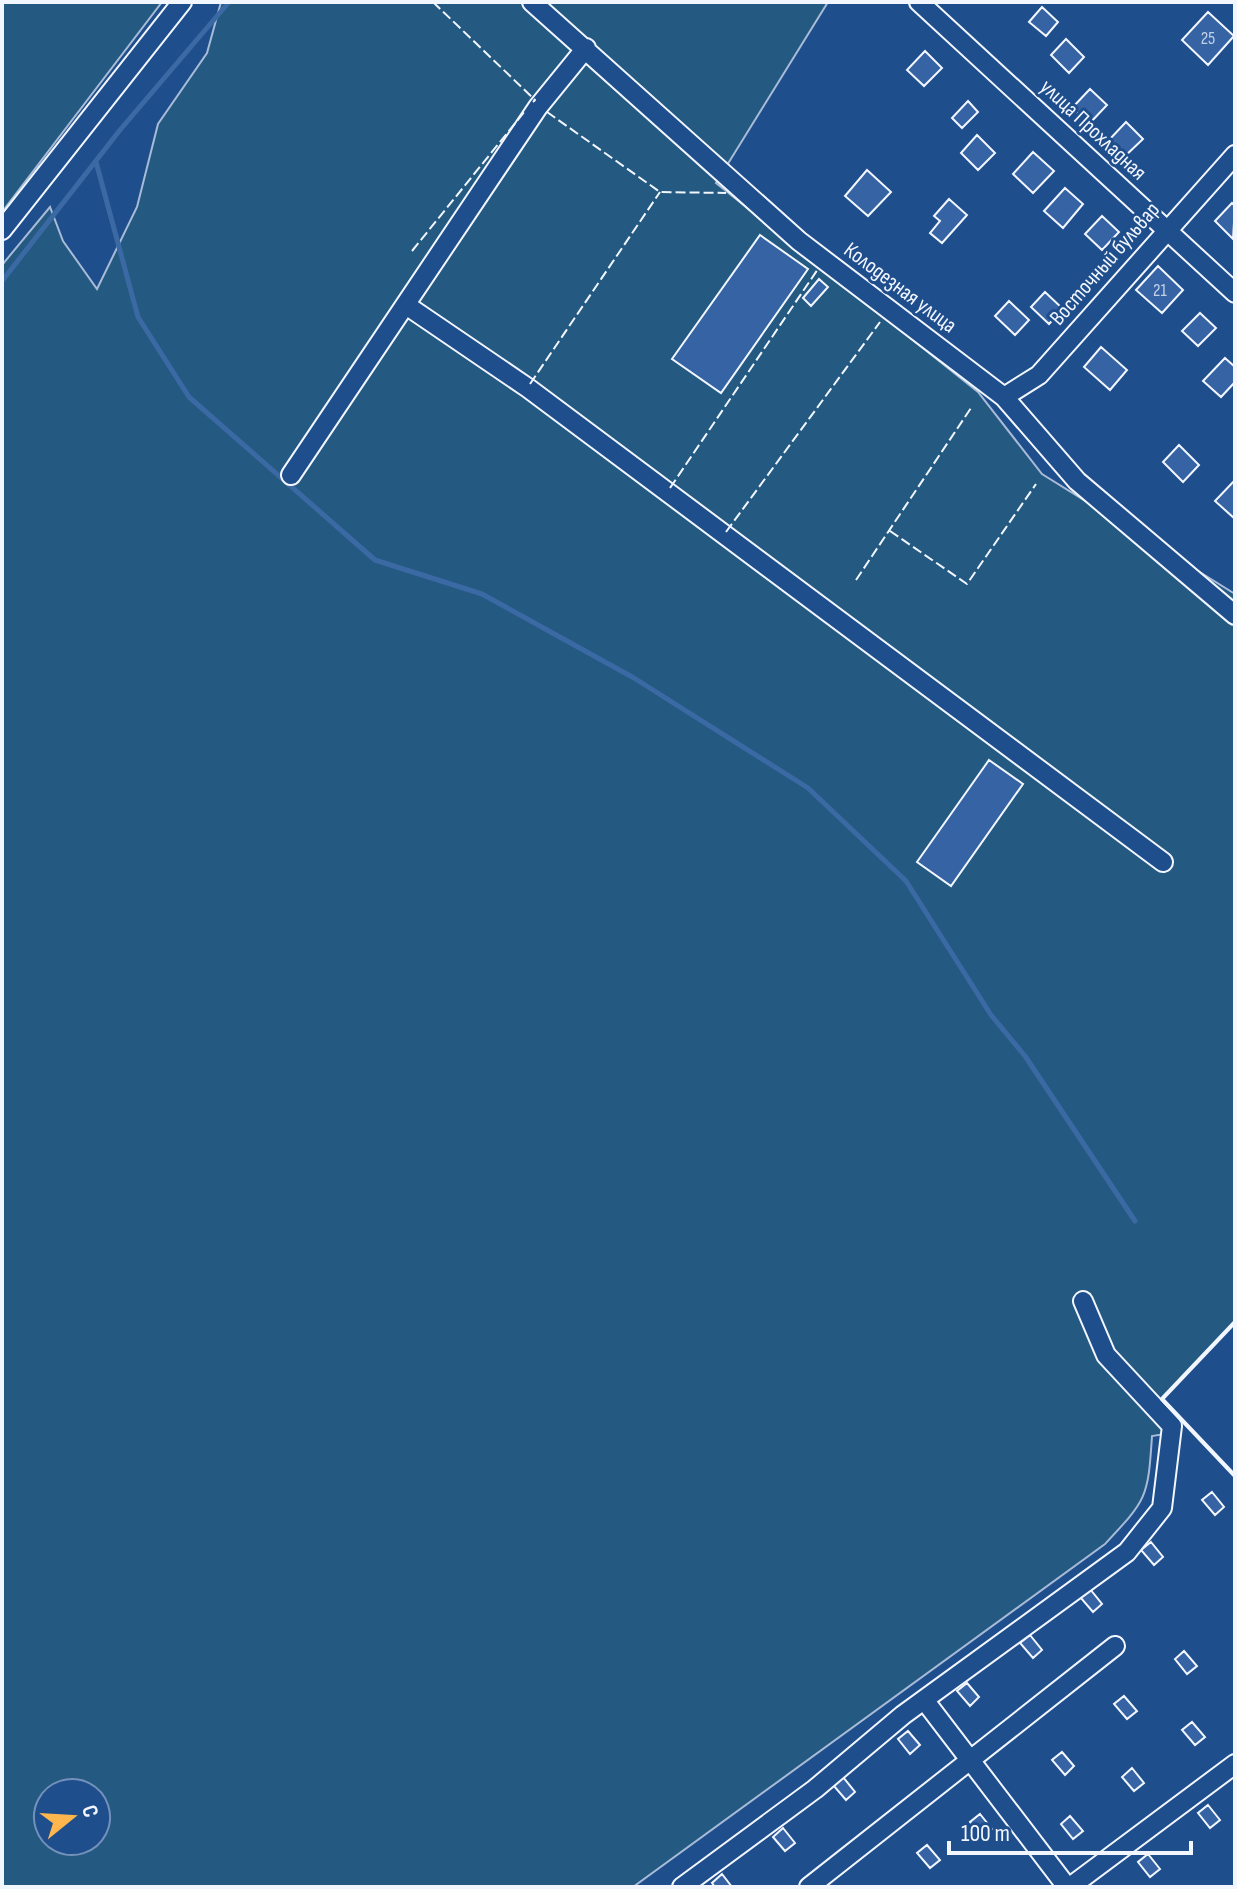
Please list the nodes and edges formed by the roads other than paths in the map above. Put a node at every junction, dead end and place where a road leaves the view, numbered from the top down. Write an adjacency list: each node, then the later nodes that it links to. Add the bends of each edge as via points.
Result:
1 (182, 2): 6 (street)
2 (532, 2): 4 (street, Колодезная улица)
3 (919, 2): 7 (street, улица Прохладная)
4 (586, 48): 9 (street, via 538,107); 10 (street, Колодезная улица, via 799,241)
5 (1235, 155): 7 (street, Восточный бульвар)
6 (2, 230)
7 (1166, 230): 8 (street, улица Прохладная); 10 (street, Восточный бульвар, via 1039,375)
8 (1235, 293)
9 (406, 305): 11 (street); 13 (street, via 528,388)
10 (1004, 397): 12 (street, Колодезная улица, via 1077,481)
11 (291, 475)
12 (1235, 615)
13 (1163, 862)
14 (1083, 1301): 16 (street, via 1106,1355 1172,1426 1162,1508 1127,1552)
15 (1115, 1646): 17 (street)
16 (925, 1701): 17 (street); 19 (street)
17 (970, 1758): 20 (street); 21 (street)
18 (1235, 1764): 21 (street)
19 (682, 1887)
20 (809, 1887)
21 (1068, 1887)

